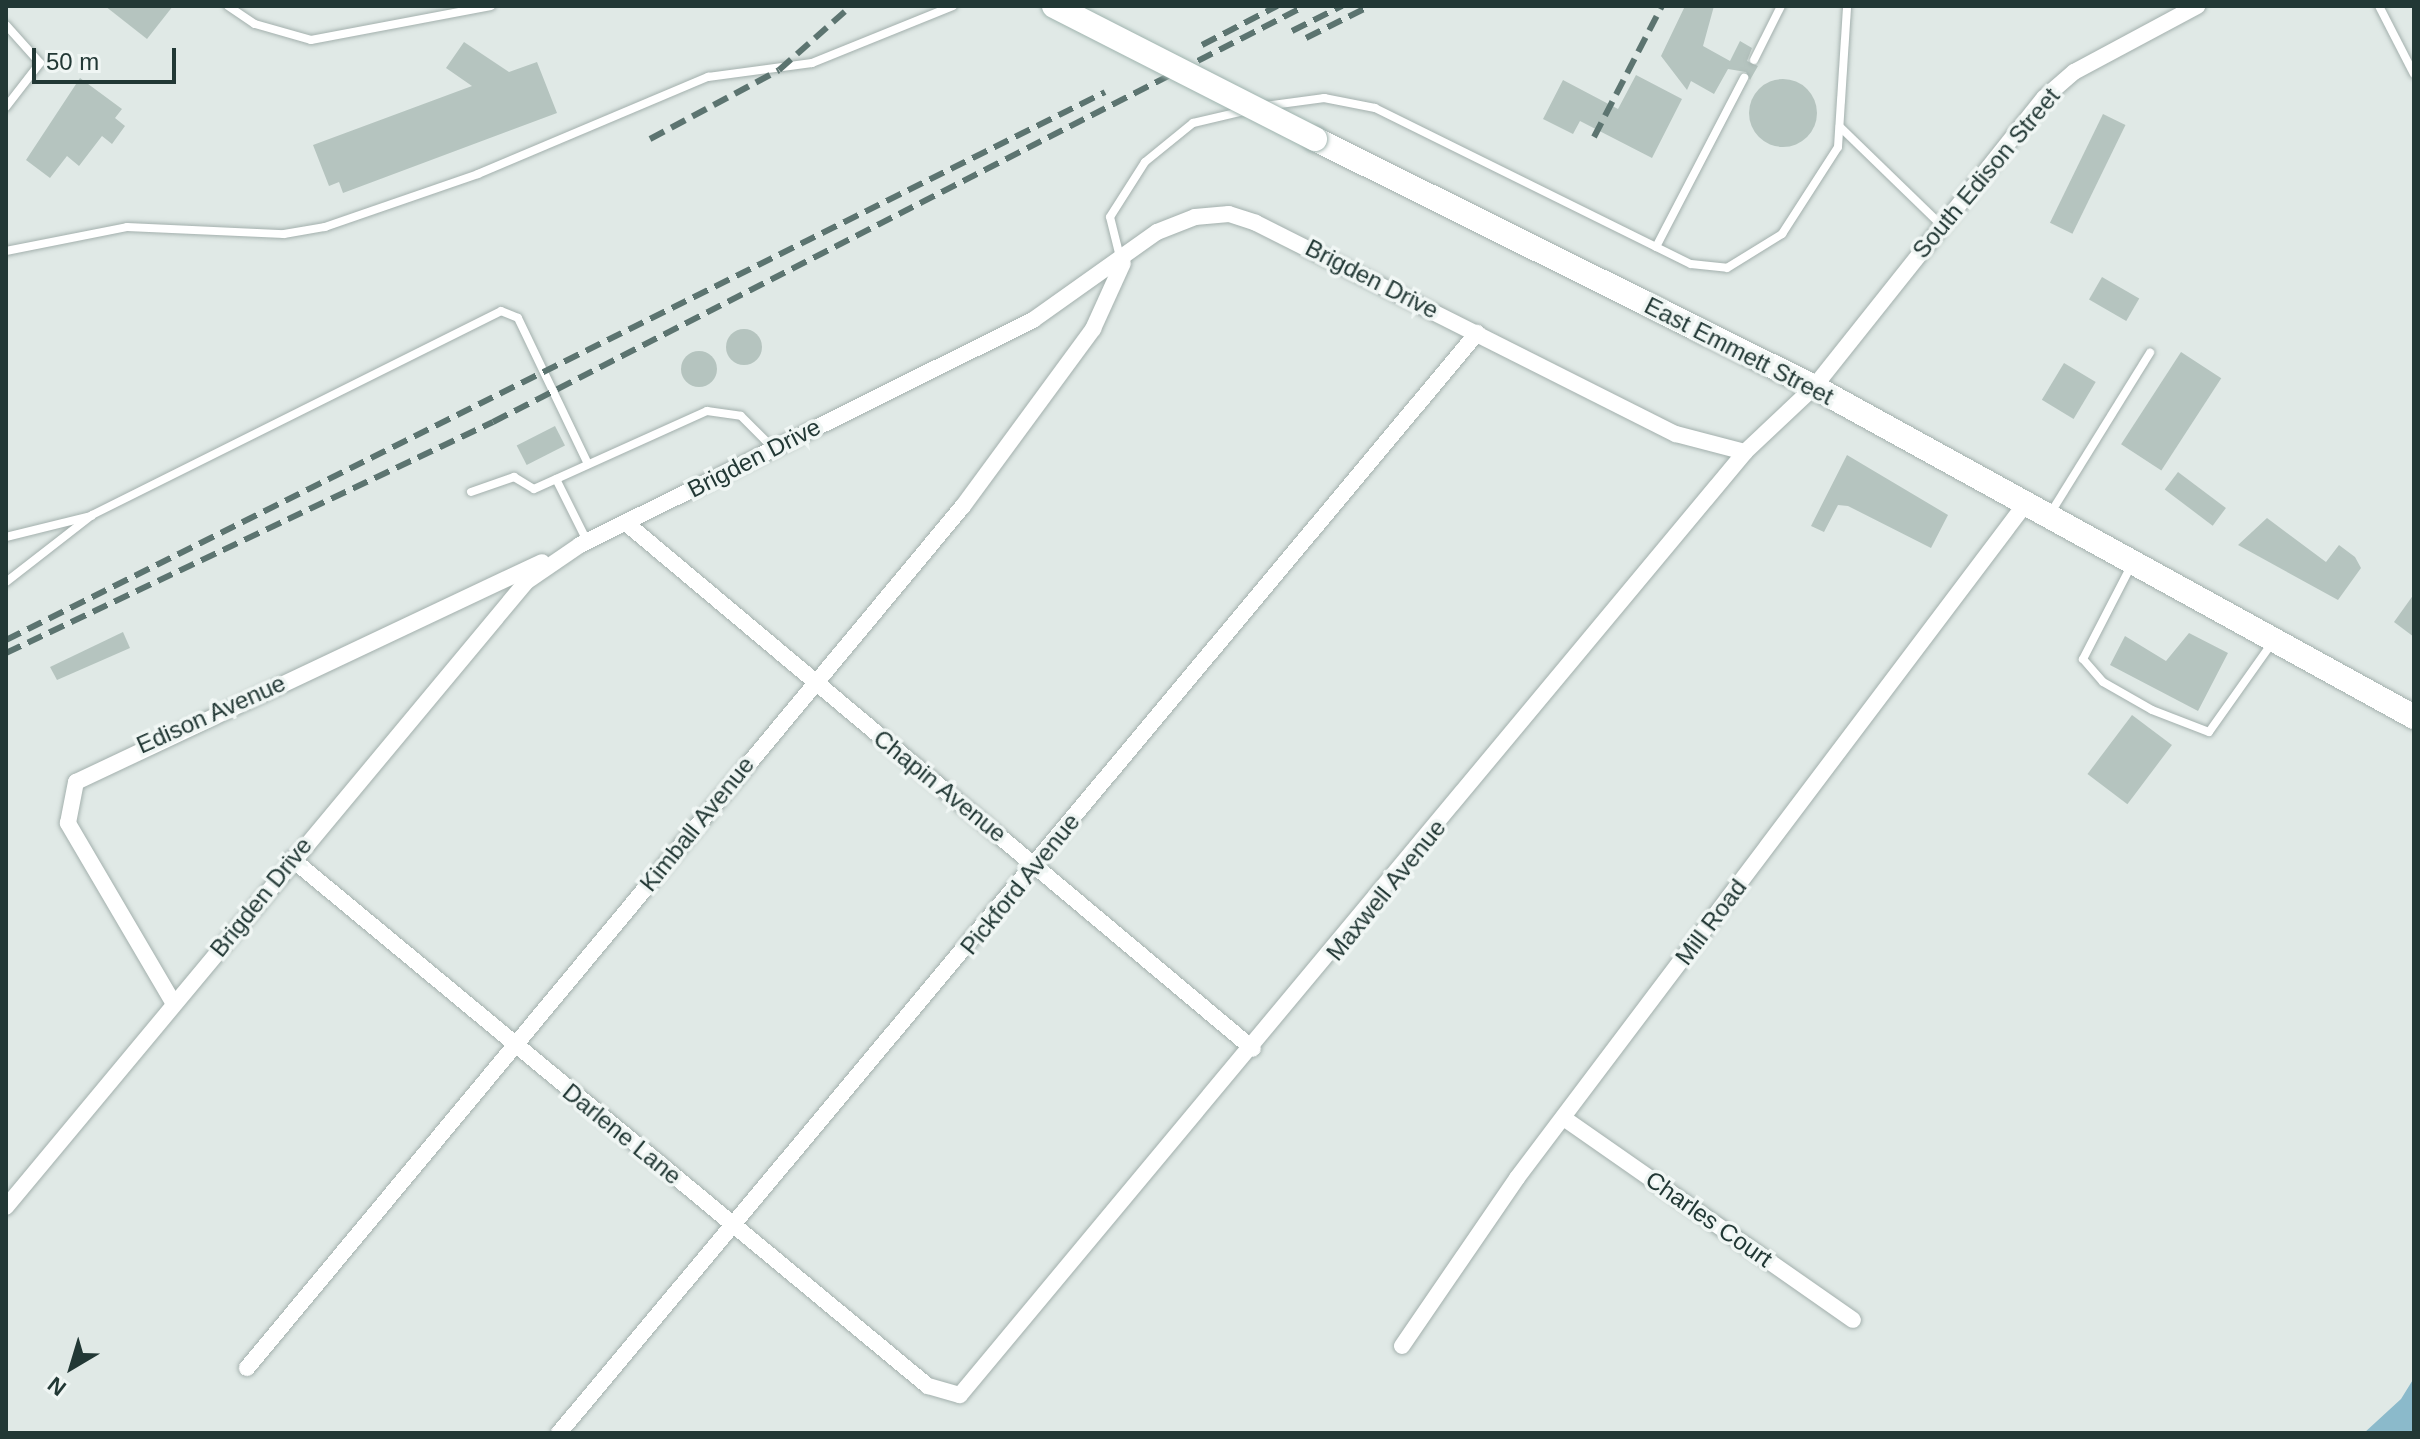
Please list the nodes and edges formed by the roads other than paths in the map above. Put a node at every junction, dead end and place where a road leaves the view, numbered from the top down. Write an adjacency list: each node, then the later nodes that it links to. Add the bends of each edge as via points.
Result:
1 (228, 6): 2 (lane, via 255,24 311,40)
2 (491, 6)
3 (953, 6): 17 (lane, via 812,63 708,77 478,174 325,227 284,234 127,227)
4 (1054, 6): 21 (street, East Emmett Street, bridge)
5 (1781, 6): 10 (lane)
6 (1847, 6): 14 (lane)
7 (2197, 6): 15 (street, South Edison Street, via 2058,85)
8 (2379, 6): 11 (lane)
9 (6, 25): 13 (lane, via 40,63)
10 (1754, 60)
11 (2414, 74)
12 (1744, 78): 16 (lane)
13 (6, 107)
14 (1840, 127): 15 (lane); 16 (lane, via 1838,147 1765,250 1727,268 1707,268)
15 (1941, 225): 21 (street, South Edison Street)
16 (1656, 247): 18 (lane, via 1375,108 1300,98 1201,120 1145,162 1110,217)
17 (6, 251)
18 (1123, 263): 19 (street, Brigden Drive, via 1157,232 1229,214 1302,242); 22 (street, Brigden Drive, via 1033,320); 36 (street, Kimball Avenue, via 1093,329 1038,406)
19 (1477, 333): 23 (street, Brigden Drive, via 1676,434); 39 (street, Pickford Avenue)
20 (2150, 353): 29 (lane)
21 (1814, 387): 23 (street, Maxwell Avenue); 27 (street, East Emmett Street)
22 (772, 447): 24 (lane, via 741,416 707,411); 30 (street, Brigden Drive)
23 (1745, 452): 42 (street, Maxwell Avenue)
24 (588, 464): 25 (lane); 28 (lane, via 518,318 501,311)
25 (556, 479): 26 (lane, via 534,489 514,477); 32 (lane)
26 (471, 492)
27 (2026, 503): 29 (street, East Emmett Street); 43 (street, Mill Road)
28 (92, 515): 31 (lane); 34 (lane)
29 (2049, 515): 33 (street, East Emmett Street)
30 (626, 523): 32 (street, Brigden Drive); 36 (street, Chapin Avenue)
31 (6, 537)
32 (584, 543): 38 (street, Brigden Drive, via 526,582); 40 (street, Edison Avenue, via 103,763 76,782 68,823)
33 (2133, 562): 35 (street, East Emmett Street); 35 (lane, via 2083,659 2103,682 2152,710 2209,732)
34 (6, 582)
35 (2275, 639): 37 (street, East Emmett Street)
36 (812, 684): 39 (street, Chapin Avenue); 41 (street, Kimball Avenue)
37 (2414, 717)
38 (292, 859): 40 (street, Brigden Drive); 41 (street, Darlene Lane)
39 (1038, 865): 42 (street, Chapin Avenue); 45 (street, Pickford Avenue)
40 (174, 1004): 44 (street, Brigden Drive)
41 (514, 1046): 45 (street, Darlene Lane); 48 (street, Kimball Avenue)
42 (1253, 1049): 49 (street, Maxwell Avenue)
43 (1565, 1119): 46 (street, Charles Court); 47 (street, Mill Road)
44 (6, 1207)
45 (735, 1227): 49 (street, Darlene Lane, via 928,1386); 50 (street, Pickford Avenue)
46 (1853, 1320)
47 (1402, 1346)
48 (247, 1368)
49 (960, 1395)
50 (559, 1433)

